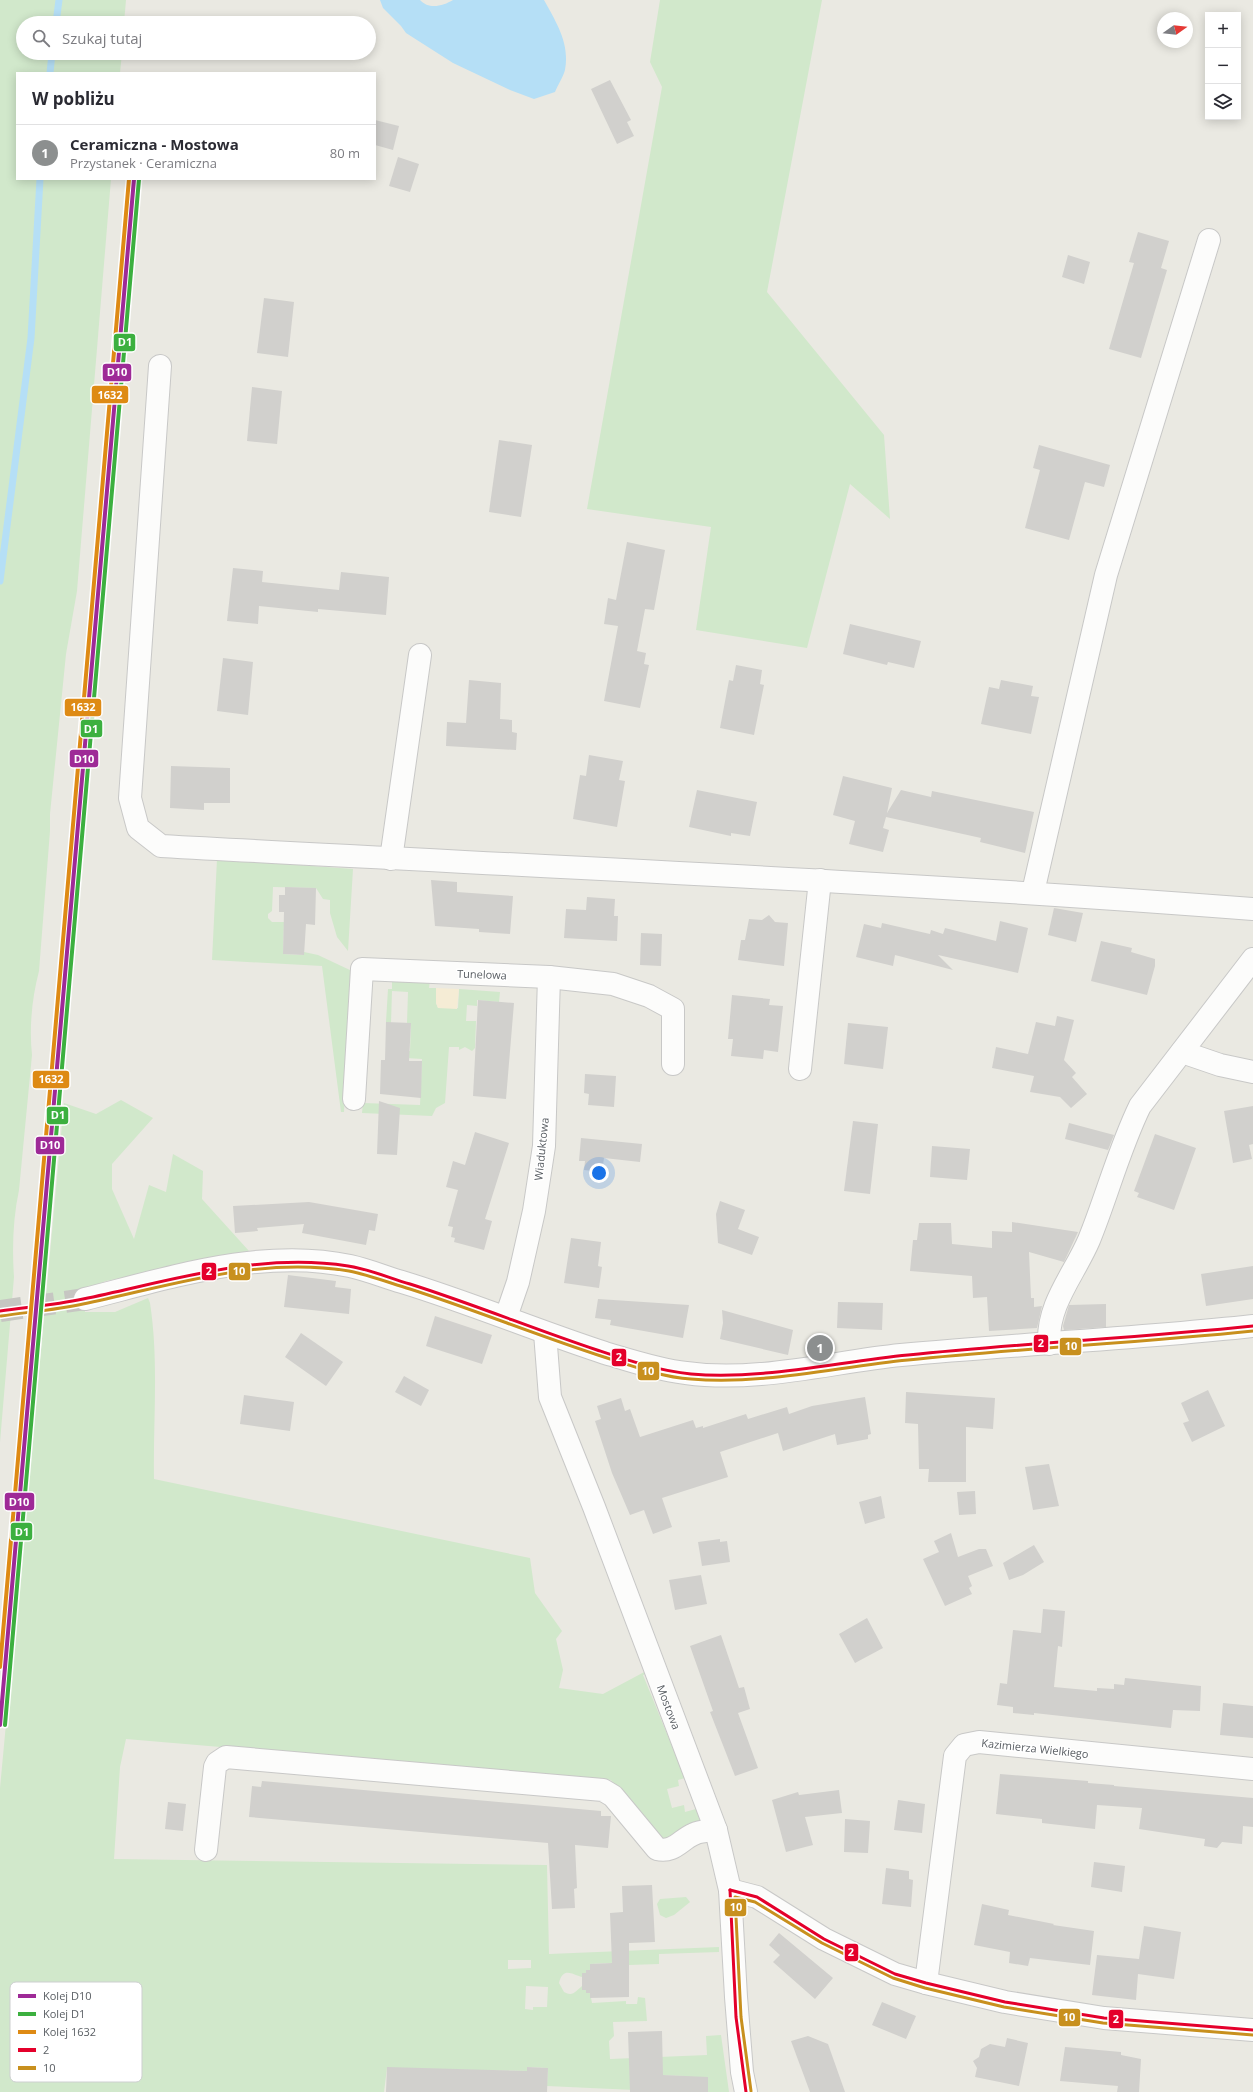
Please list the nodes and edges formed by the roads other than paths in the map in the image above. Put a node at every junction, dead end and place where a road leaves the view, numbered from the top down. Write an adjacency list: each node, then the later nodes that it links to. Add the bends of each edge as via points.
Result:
1 (1209, 240): 6 (street, via 1106,575)
2 (160, 366): 4 (street, via 130,798 138,828 160,846)
3 (420, 655): 4 (street)
4 (391, 859): 5 (street)
5 (820, 880): 6 (street); 12 (street)
6 (1033, 892): 7 (street)
7 (1253, 909)
8 (1253, 959): 10 (street)
9 (549, 976): 11 (street, Tunelowa, via 613,984 643,994 673,1009); 14 (street, Tunelowa, via 362,969); 16 (street, Wiaduktowa, via 544,1146 534,1210 518,1282)
10 (1182, 1052): 13 (street, via 1220,1065); 19 (street, via 1140,1106 1130,1127 1089,1240 1062,1289 1050,1321)
11 (673, 1064)
12 (800, 1069)
13 (1253, 1072)
14 (354, 1099)
15 (85, 1299): 16 (street, via 180,1276 253,1263 303,1261 350,1266 447,1295)
16 (506, 1317): 18 (street)
17 (1253, 1326): 19 (street)
18 (545, 1333): 19 (street, via 654,1368 688,1374 727,1376 903,1355); 21 (street, Mostowa, via 550,1397)
19 (1049, 1344)
20 (1253, 1769): 24 (street, Kazimierza Wielkiego, via 979,1742 964,1745 955,1756)
21 (716, 1830): 22 (street, via 696,1833 672,1849 664,1851 657,1849 614,1796 603,1790 226,1757 215,1767); 23 (street, Mostowa)
22 (206, 1850)
23 (730, 1890): 24 (street, via 757,1897 824,1939 896,1974); 26 (street, Mostowa, via 736,1997)
24 (926, 1983): 25 (street, via 1005,2002 1104,2018)
25 (1253, 2030)
26 (746, 2092)

